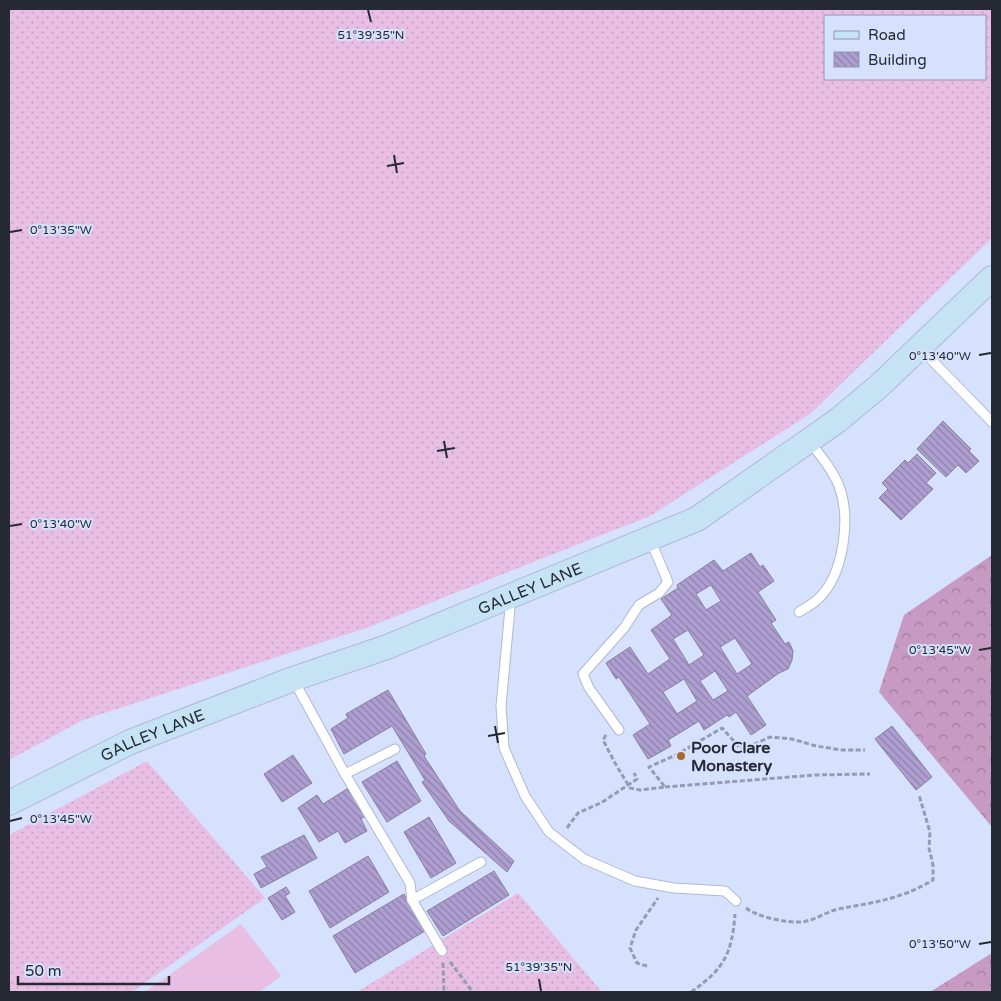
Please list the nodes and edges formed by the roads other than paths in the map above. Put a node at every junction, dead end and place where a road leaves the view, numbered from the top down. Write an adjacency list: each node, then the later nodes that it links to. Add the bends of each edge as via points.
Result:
1 (992, 278): 2 (street, GALLEY LANE)
2 (920, 348): 3 (lane); 4 (street, GALLEY LANE, via 872,392)
3 (992, 422)
4 (809, 440): 5 (street, GALLEY LANE, via 697,519); 7 (lane, via 839,486 844,504 844,527 833,579 818,599)
5 (650, 539): 6 (street, GALLEY LANE); 9 (lane, via 668,582 659,593 639,605 624,628 583,674 589,688)
6 (511, 595): 8 (street, GALLEY LANE, via 387,646); 15 (lane, via 501,706 504,748 526,796 549,832 584,859 635,881 674,888 726,891)
7 (799, 612)
8 (293, 679): 11 (lane); 12 (street, GALLEY LANE, via 130,742)
9 (619, 730)
10 (394, 749): 11 (lane)
11 (345, 774): 14 (lane, via 410,883)
12 (9, 803)
13 (481, 862): 14 (lane)
14 (412, 900): 16 (lane)
15 (736, 900)
16 (442, 951)

